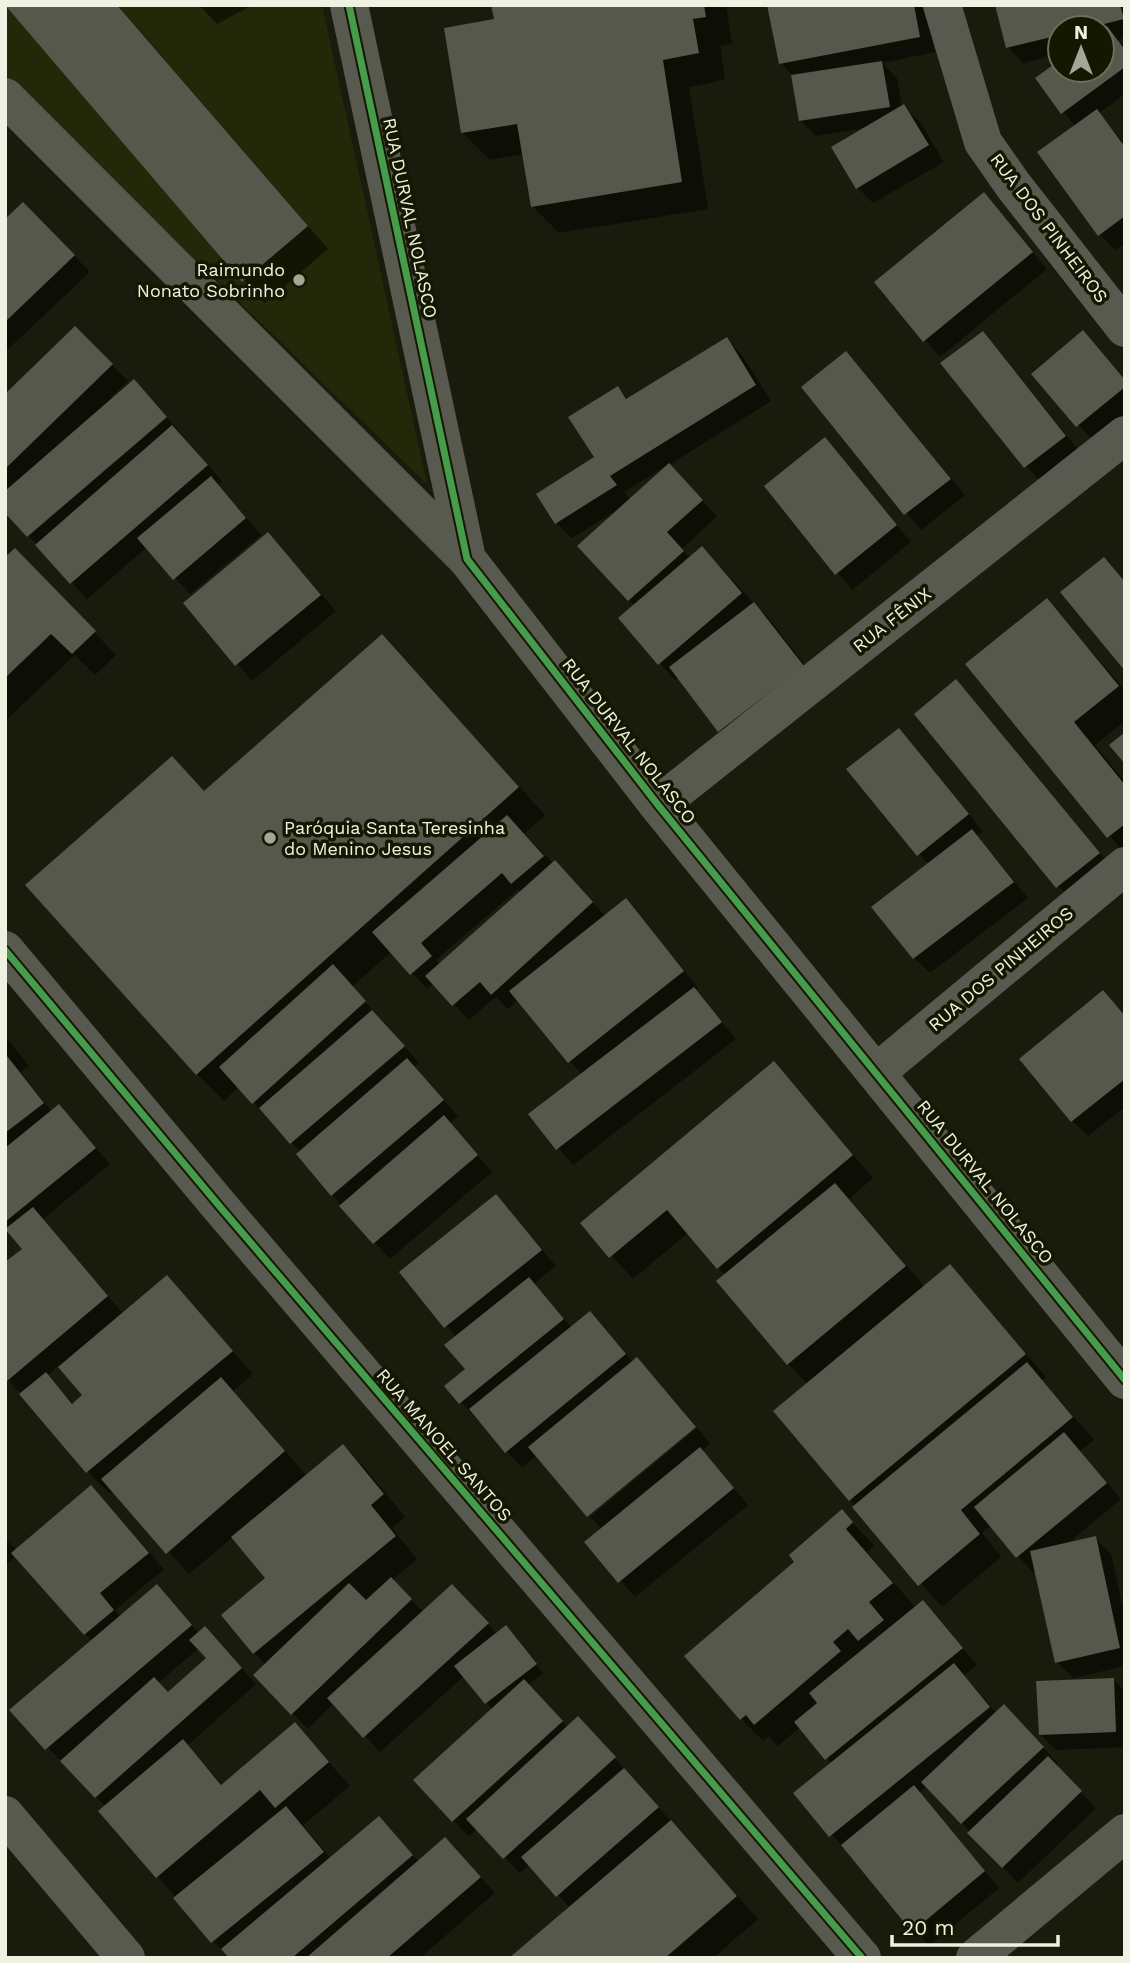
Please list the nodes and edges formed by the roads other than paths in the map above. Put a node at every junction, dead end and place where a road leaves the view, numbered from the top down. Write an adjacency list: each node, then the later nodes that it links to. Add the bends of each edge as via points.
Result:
1 (349, 5): 6 (street, RUA DURVAL NOLASCO)
2 (942, 5): 4 (street, RUA DOS PINHEIROS, via 983,142)
3 (5, 97): 6 (street)
4 (1125, 328)
5 (1125, 435): 7 (street, RUA FÊNIX)
6 (467, 559): 7 (street, RUA DURVAL NOLASCO)
7 (658, 805): 10 (street, RUA DURVAL NOLASCO)
8 (1125, 866): 10 (street, RUA DOS PINHEIROS)
9 (5, 950): 15 (street, RUA MANOEL SANTOS)
10 (877, 1072): 11 (street, RUA DURVAL NOLASCO)
11 (1125, 1380)
12 (5, 1815): 14 (street)
13 (1125, 1833): 16 (street)
14 (127, 1958)
15 (862, 1958)
16 (975, 1958)

